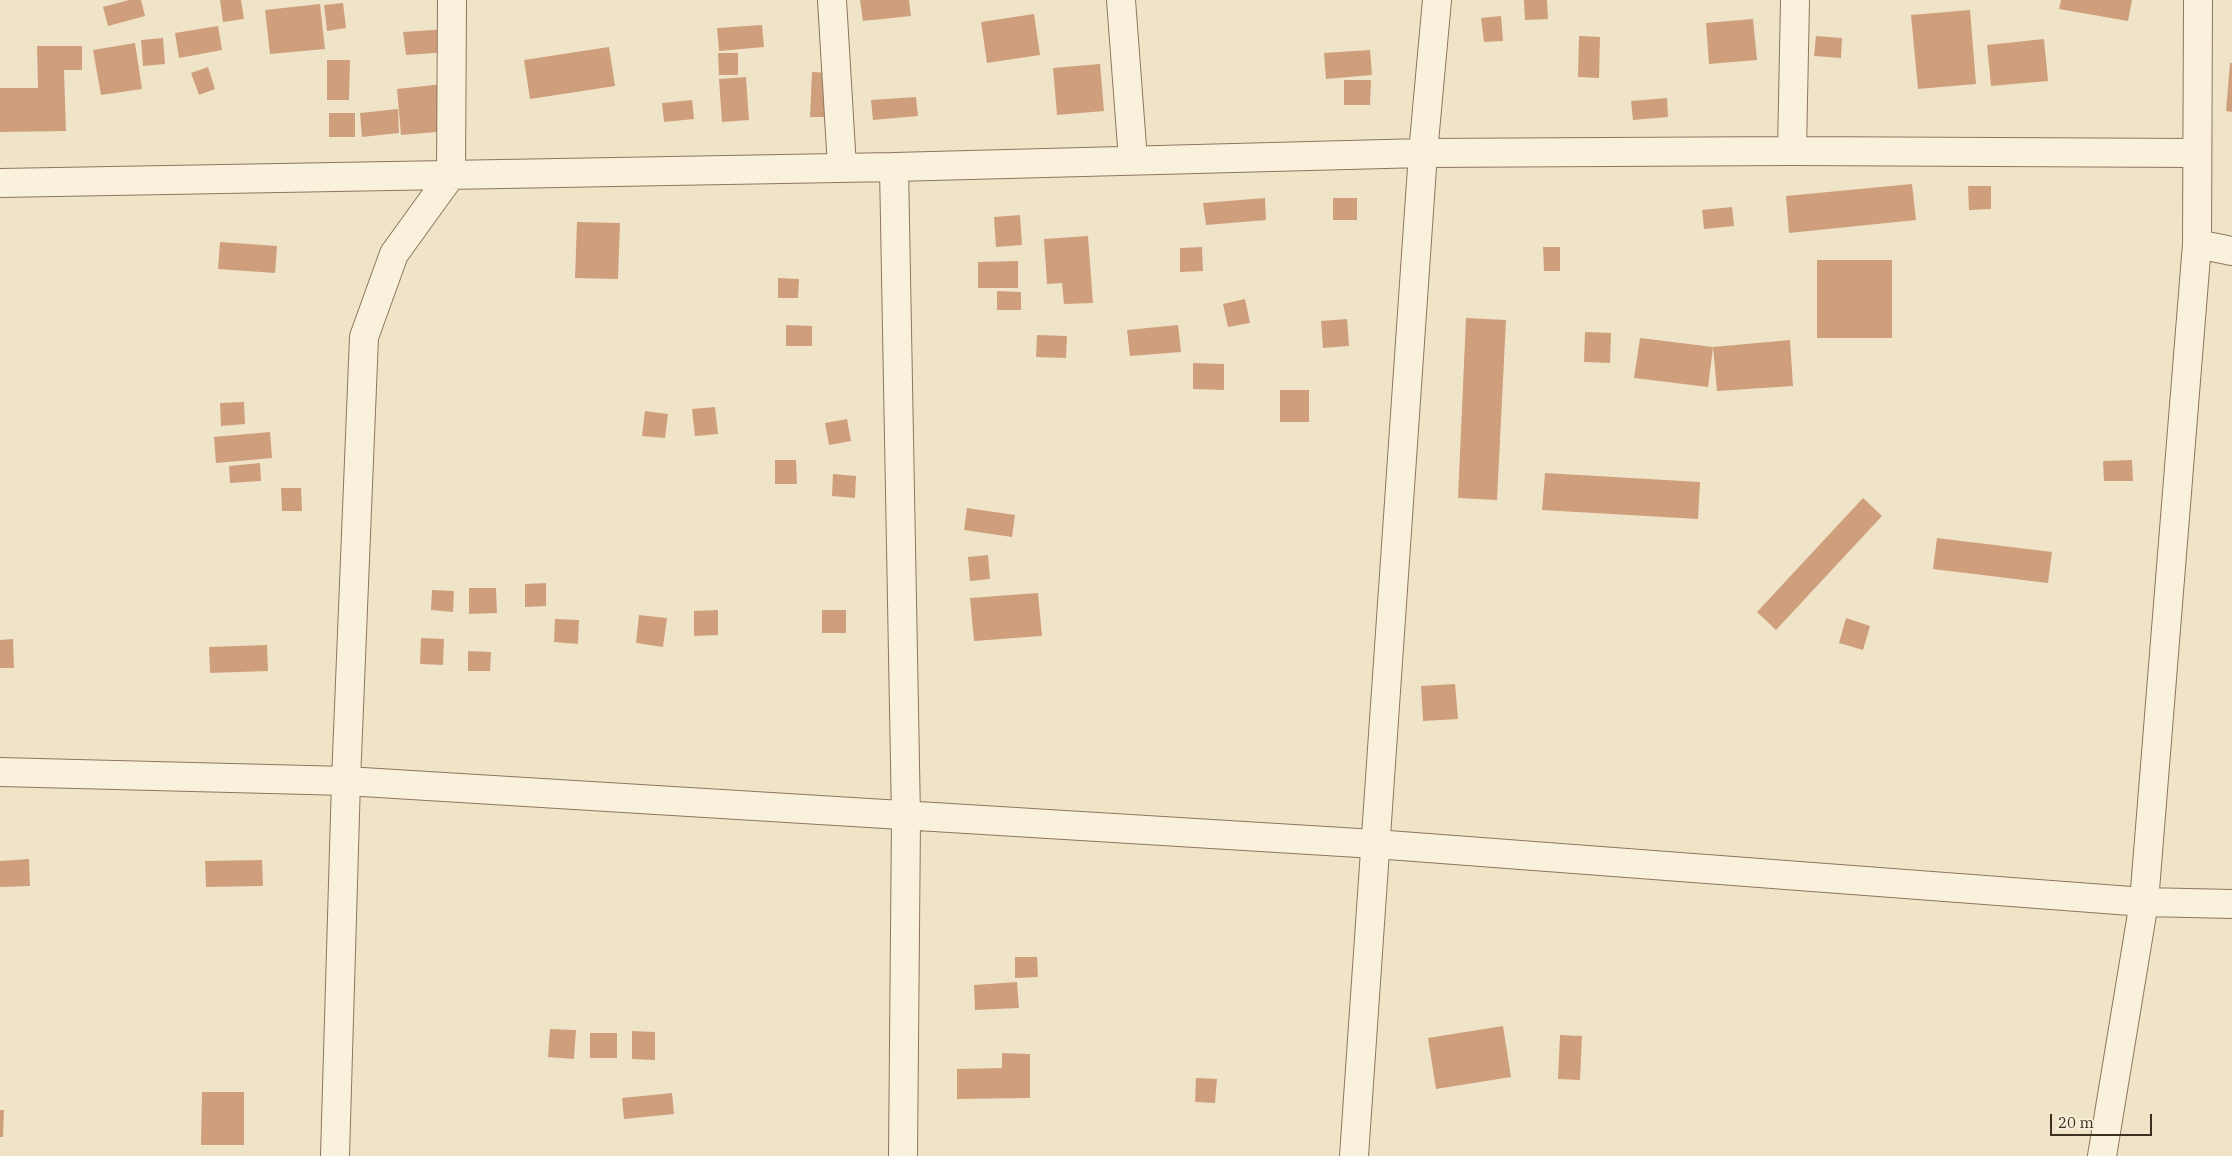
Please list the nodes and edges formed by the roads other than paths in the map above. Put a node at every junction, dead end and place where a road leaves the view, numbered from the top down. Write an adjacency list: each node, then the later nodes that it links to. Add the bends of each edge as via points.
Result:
1 (452, 0): 13 (street)
2 (832, 0): 11 (street)
3 (1121, 0): 10 (street)
4 (1437, 0): 8 (street)
5 (1795, 0): 7 (street)
6 (2198, 0): 9 (street)
7 (1792, 152): 8 (street); 9 (street)
8 (1423, 153): 10 (street); 20 (street)
9 (2197, 153): 15 (street)
10 (1133, 160): 12 (street)
11 (842, 167): 12 (street); 13 (street)
12 (894, 167): 19 (street)
13 (451, 175): 14 (street); 18 (street, via 394,254 364,337)
14 (0, 183)
15 (2197, 244): 16 (street); 21 (street)
16 (2232, 251)
17 (0, 772): 18 (street)
18 (346, 781): 19 (street); 23 (street)
19 (906, 817): 20 (street); 24 (street)
20 (1375, 844): 21 (street); 25 (street)
21 (2144, 902): 22 (street); 26 (street)
22 (2232, 904)
23 (335, 1156)
24 (903, 1156)
25 (1354, 1156)
26 (2102, 1156)

